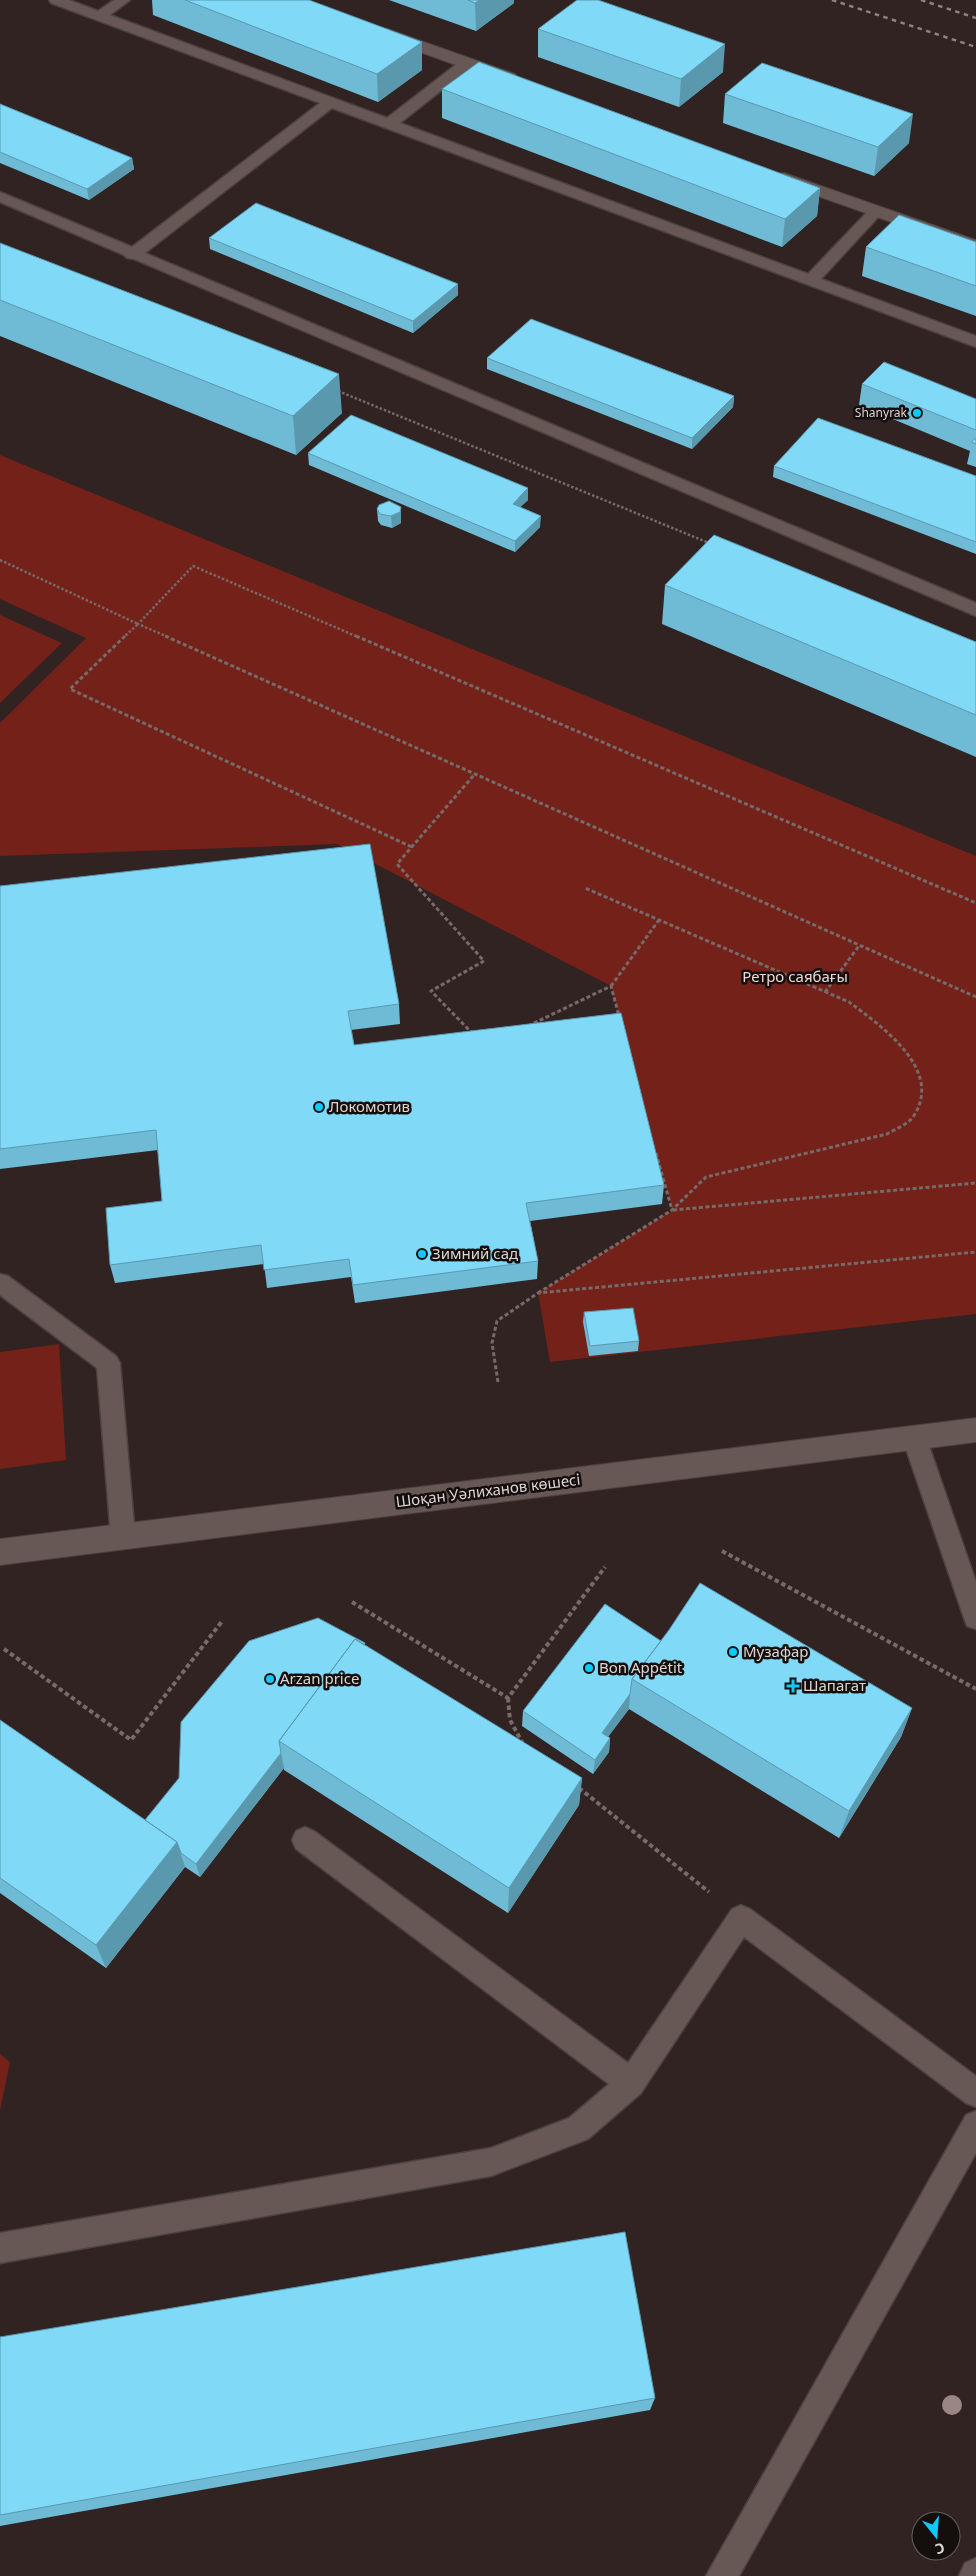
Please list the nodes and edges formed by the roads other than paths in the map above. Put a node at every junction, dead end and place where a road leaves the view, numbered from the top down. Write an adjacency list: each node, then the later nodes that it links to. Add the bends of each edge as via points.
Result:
1 (56, 0): 3 (lane)
2 (123, 0): 3 (lane)
3 (99, 16): 7 (lane)
4 (375, 30): 5 (street)
5 (467, 63): 6 (street); 8 (lane)
6 (523, 84)
7 (330, 102): 8 (lane); 13 (lane)
8 (389, 124): 14 (lane)
9 (764, 171): 11 (street)
10 (0, 198): 13 (lane)
11 (876, 211): 12 (street); 14 (lane)
12 (976, 246)
13 (132, 255): 16 (lane)
14 (810, 281): 15 (lane)
15 (976, 342)
16 (976, 610)
17 (0, 1283): 20 (lane, via 108,1363)
18 (976, 1430): 19 (street, Шоқан Уәлиханов көшесі)
19 (914, 1437): 20 (street, Шоқан Уәлиханов көшесі); 22 (lane)
20 (123, 1537): 21 (street, Шоқан Уәлиханов көшесі)
21 (0, 1552)
22 (976, 1618)
23 (305, 1840): 24 (lane)
24 (631, 2083): 25 (lane, via 742,1918); 27 (lane, via 578,2129 491,2162)
25 (976, 2093)
26 (976, 2125): 28 (lane)
27 (0, 2248)
28 (722, 2576)

